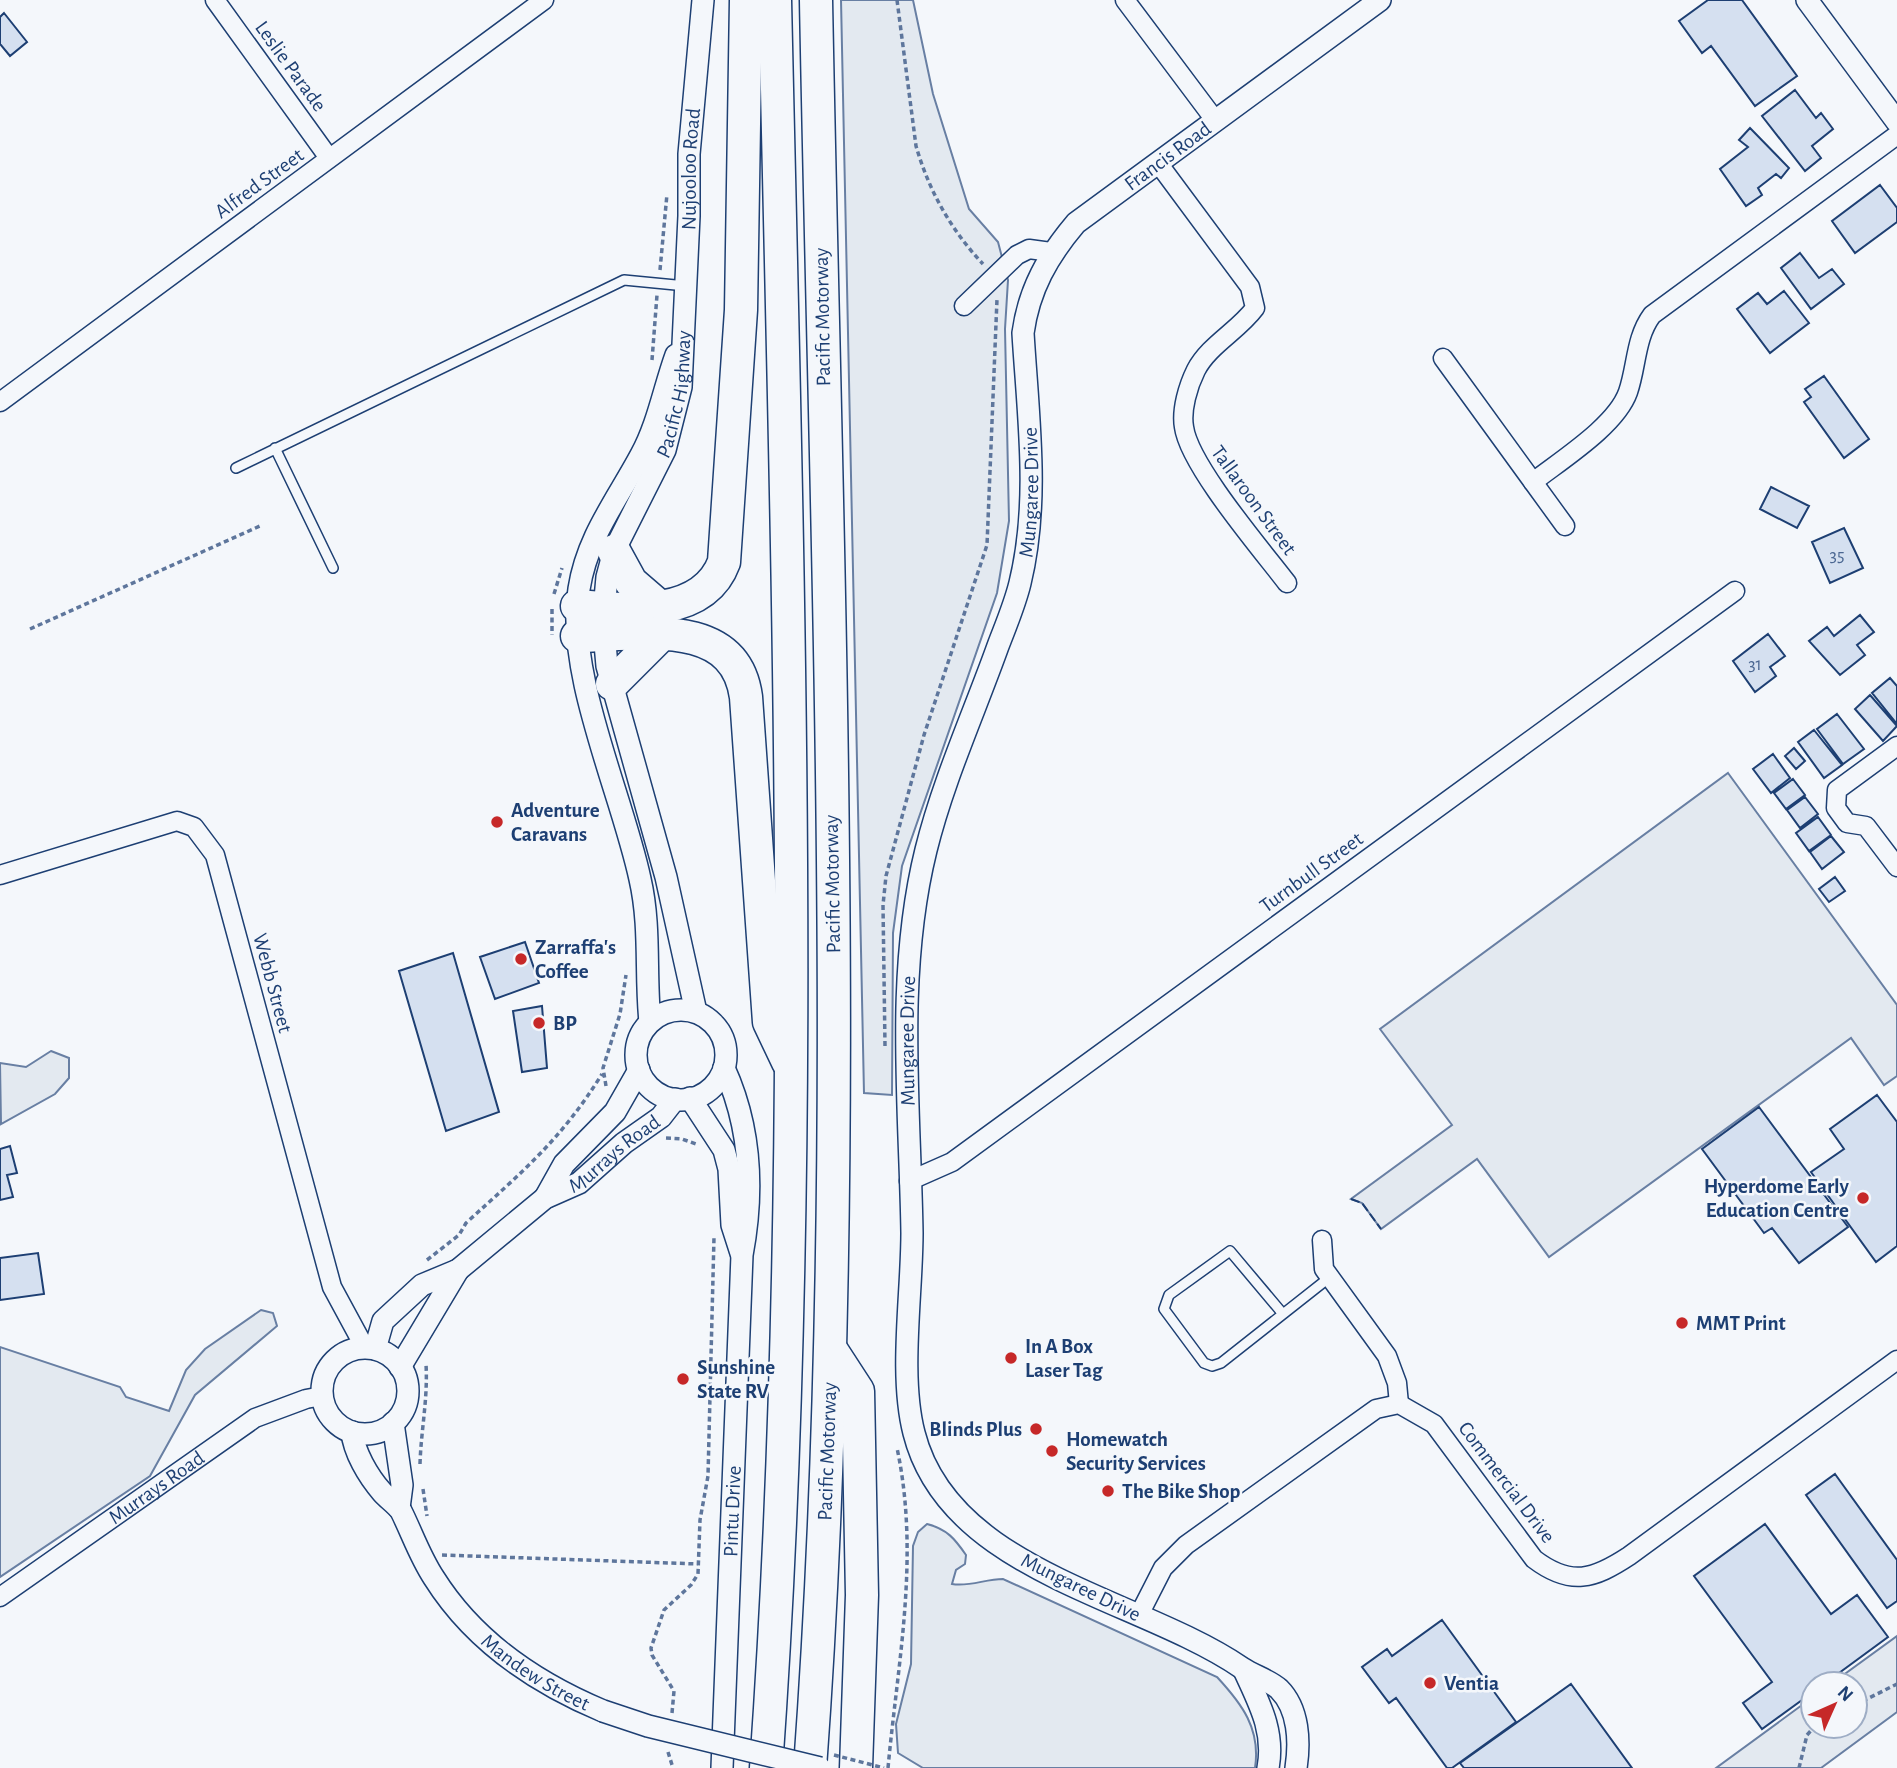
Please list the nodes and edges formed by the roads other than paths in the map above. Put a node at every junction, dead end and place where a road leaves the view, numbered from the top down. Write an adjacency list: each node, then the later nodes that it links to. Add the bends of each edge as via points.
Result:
1 (215, 0): 13 (street, Leslie Parade)
2 (544, 0): 13 (street, Alfred Street)
3 (703, 0): 16 (street, Nujooloo Road, via 688,154)
4 (746, 0): 30 (highway, via 741,310 726,553 706,590)
5 (775, 0): 38 (highway, Pacific Motorway)
6 (816, 0): 49 (highway, Pacific Motorway, via 835,1096)
7 (1125, 0): 10 (street)
8 (1380, 0): 10 (street, Francis Road)
9 (1807, 0): 11 (street)
10 (1215, 120): 14 (street, Francis Road)
11 (1897, 122)
12 (1897, 135): 23 (street, via 1653,315 1642,328 1628,393 1620,408 1582,445)
13 (330, 158): 20 (street, Alfred Street)
14 (1158, 163): 15 (street, Francis Road, via 1076,223); 27 (street, Tallaroon Street, via 1250,287 1255,308 1197,368 1187,396 1184,426 1192,455)
15 (1051, 252): 17 (street, via 1029,249 1017,255); 41 (street, Mungaree Drive, via 1027,308 1024,333 1031,486 1030,531 1020,586 926,848 909,945)
16 (686, 286): 18 (street, Nujooloo Road); 21 (lane, via 624,280)
17 (964, 306)
18 (682, 339): 25 (street, Pacific Highway, via 681,387 672,430); 29 (street, Pacific Highway, via 649,438 591,544 582,574)
19 (1443, 358): 23 (street)
20 (0, 402)
21 (275, 448): 22 (lane); 26 (lane)
22 (236, 468)
23 (1533, 482): 24 (street)
24 (1565, 526)
25 (614, 551): 29 (street, Pacific Highway); 30 (highway)
26 (333, 568)
27 (1287, 583)
28 (1735, 591): 41 (street, Turnbull Street, via 951,1162)
29 (590, 621): 30 (highway); 31 (street, Pacific Highway); 36 (street, Pacific Highway, via 581,667 644,897)
30 (660, 621): 31 (highway); 38 (highway, via 708,641 729,656 742,677 769,1022)
31 (611, 684): 35 (street, Pacific Highway, via 666,877)
32 (1897, 746): 33 (street, via 1837,790 1836,808 1846,822 1866,827)
33 (1897, 867)
34 (0, 876): 48 (street, Webb Street, via 177,821 194,827 215,855 332,1287)
35 (695, 1012): 36 (street, via 671,1011); 37 (street, via 717,1028 723,1041)
36 (650, 1022): 39 (street, via 637,1044)
37 (724, 1068): 40 (street, via 711,1088); 44 (street, Pintu Drive, via 737,1097 749,1163)
38 (792, 1069): 61 (highway, Pacific Motorway, via 787,1404)
39 (639, 1070): 40 (street, via 653,1090); 42 (street, Murrays Road, via 615,1112 564,1164)
40 (682, 1099): 42 (street, Murrays Road, via 579,1182); 44 (street, Pintu Drive, via 724,1150 732,1225)
41 (909, 1181): 58 (street, Mungaree Drive, via 909,1400 914,1434 927,1467 954,1509 989,1541)
42 (545, 1198): 45 (street, Murrays Road)
43 (1322, 1240): 46 (street, via 1324,1269)
44 (742, 1255): 60 (street, Pintu Drive)
45 (458, 1270): 48 (street, Murrays Road, via 422,1285 399,1304 383,1321); 51 (street, Murrays Road)
46 (1330, 1277): 47 (lane); 53 (street, via 1387,1356)
47 (1283, 1314): 47 (lane, via 1212,1366 1204,1363 1164,1309 1169,1295 1230,1251)
48 (370, 1348): 51 (street, via 385,1353); 52 (street, via 338,1357 328,1368)
49 (832, 1351): 62 (highway, Pacific Motorway); 64 (highway, via 858,1391 862,1595)
50 (1897, 1360): 53 (street, Commercial Drive, via 1629,1556 1600,1575 1573,1578 1549,1571 1534,1559 1434,1424)
51 (400, 1367): 54 (street, via 406,1402)
52 (322, 1396): 55 (street, via 332,1418); 57 (street, Murrays Road, via 255,1418)
53 (1399, 1404): 58 (street, via 1376,1409 1186,1545 1163,1568)
54 (393, 1423): 55 (street, via 373,1432); 56 (street, Mandew Street, via 401,1485)
55 (352, 1432): 56 (street, Mandew Street, via 354,1450 380,1490)
56 (399, 1508): 63 (street, Mandew Street, bridge, via 434,1578 484,1637 533,1676 603,1711 648,1726)
57 (0, 1597)
58 (1139, 1615): 59 (street, Mungaree Drive)
59 (1244, 1670): 65 (street, via 1268,1725); 66 (street, Mungaree Drive, via 1275,1686 1286,1698 1296,1725)
60 (722, 1768)
61 (766, 1768)
62 (810, 1768)
63 (820, 1768)
64 (856, 1768)
65 (1268, 1768)
66 (1296, 1768)

